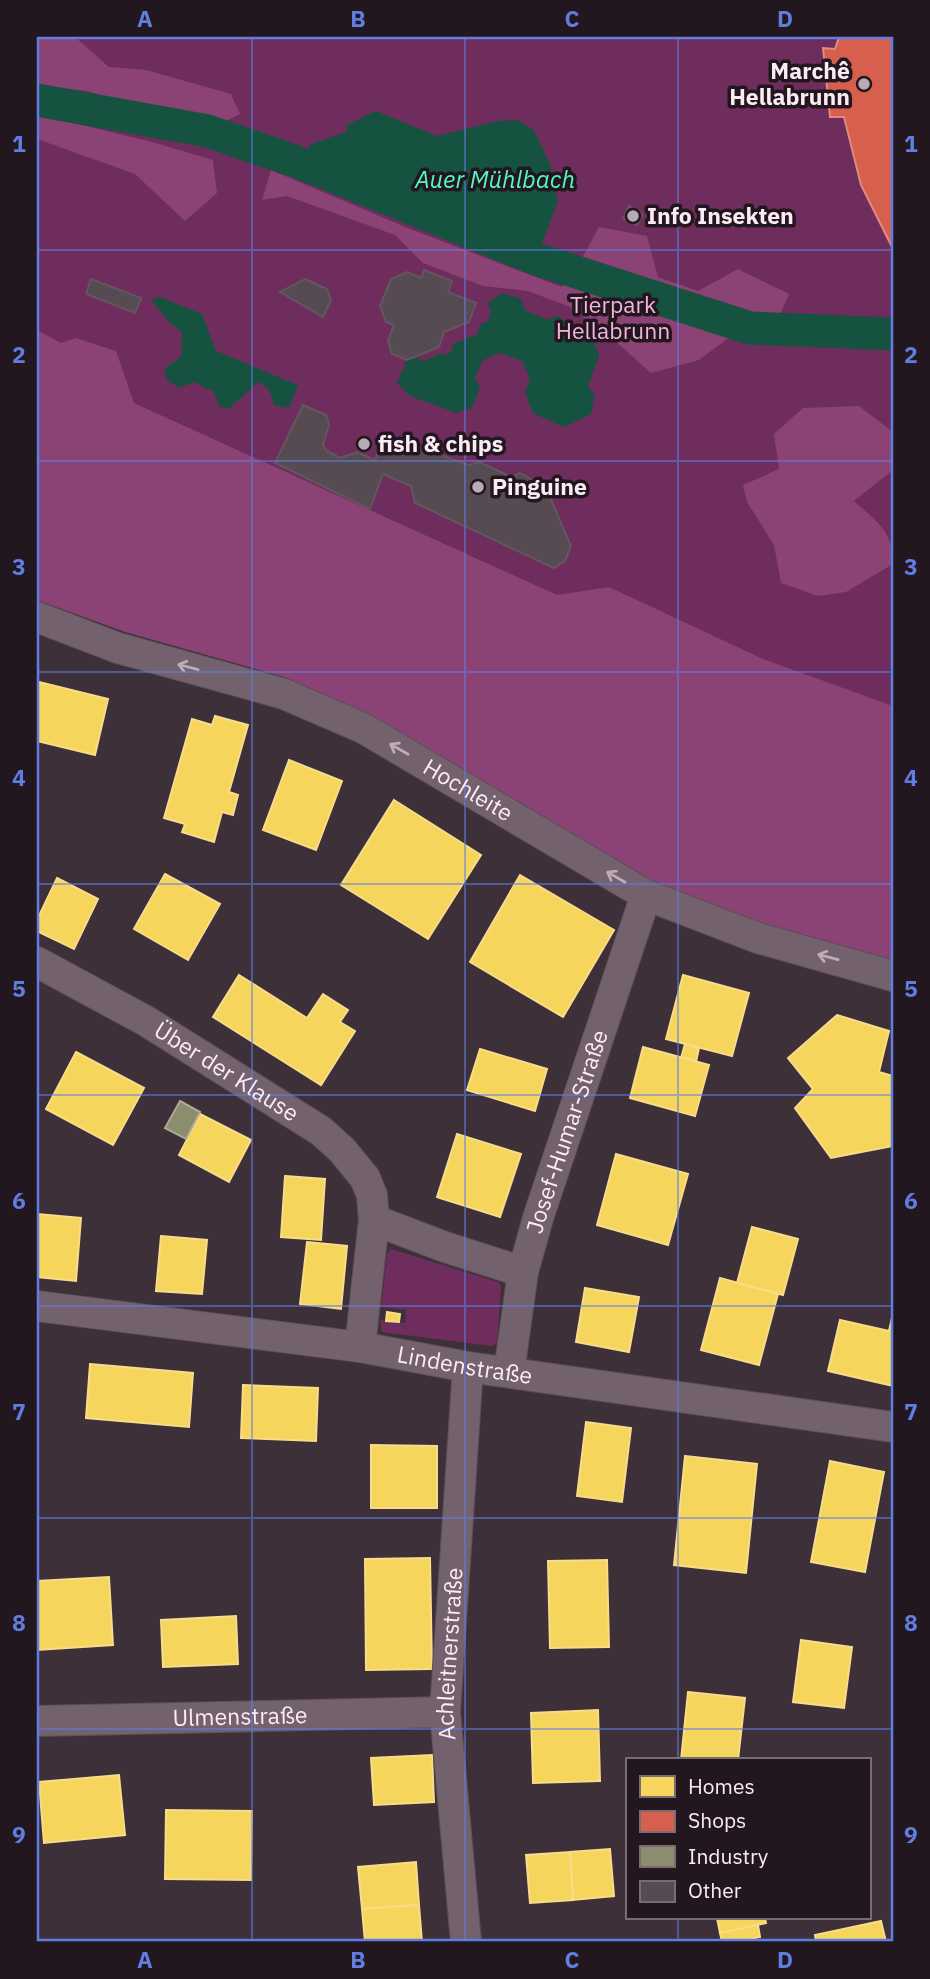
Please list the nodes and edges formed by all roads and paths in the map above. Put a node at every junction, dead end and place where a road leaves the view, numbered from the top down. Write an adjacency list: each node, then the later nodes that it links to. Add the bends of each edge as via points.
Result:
1 (37, 617): 2 (street, Hochleite, one-way to 1, via 363,728 284,694 118,648)
2 (646, 895): 4 (street, Hochleite, one-way to 2, via 758,938); 6 (street, Josef-Humar-Straße)
3 (37, 962): 5 (street, Über der Klause, via 146,1021 321,1131 365,1178)
4 (893, 976)
5 (374, 1220): 6 (street); 8 (street, Über der Klause)
6 (523, 1272): 10 (street, Josef-Humar-Straße)
7 (37, 1306): 8 (street, Lindenstraße)
8 (360, 1348): 9 (street, Lindenstraße)
9 (468, 1367): 10 (street, Lindenstraße); 12 (street, Achleitnerstraße)
10 (509, 1372): 11 (street, Lindenstraße)
11 (893, 1427)
12 (444, 1712): 13 (street, Ulmenstraße); 14 (street, Achleitnerstraße)
13 (37, 1721)
14 (467, 1942)

